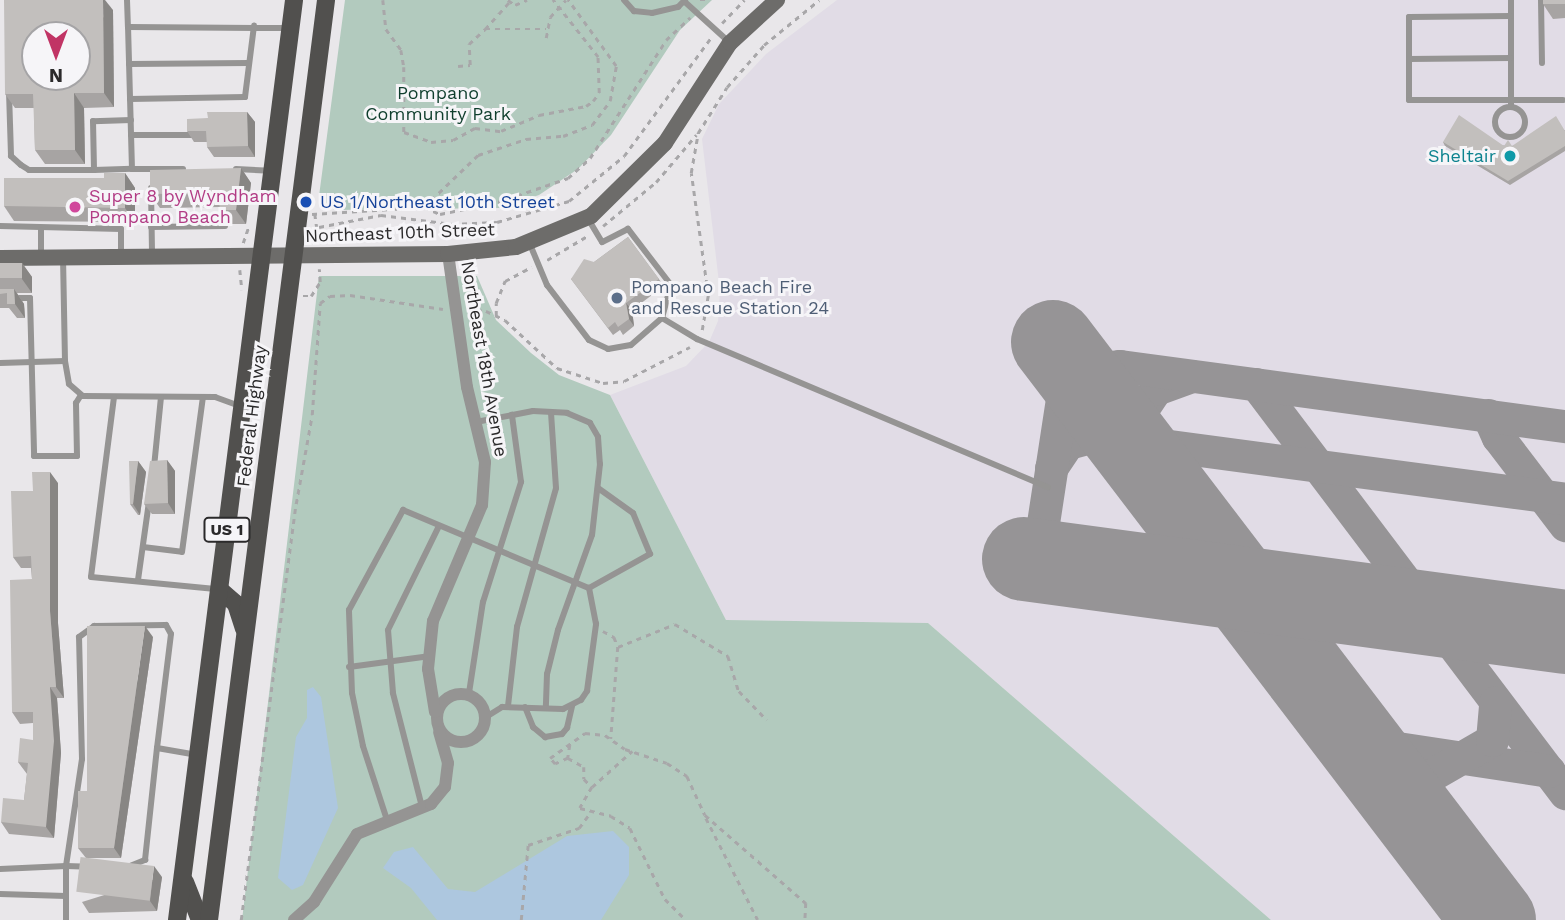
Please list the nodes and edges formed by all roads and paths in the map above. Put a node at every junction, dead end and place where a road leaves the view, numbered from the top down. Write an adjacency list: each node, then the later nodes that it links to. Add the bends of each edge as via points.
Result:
1 (127, 0): 22 (lane)
2 (294, 0): 23 (main road, Federal Highway / US 1)
3 (326, 0): 59 (main road, Federal Highway / US 1)
4 (383, 0): 18 (path, via 386,29 401,50 404,66 404,132 431,142 453,140 475,128 501,131 593,101 599,93 598,57)
5 (527, 0): 16 (path, via 515,5)
6 (553, 0): 18 (path)
7 (567, 0): 18 (path); 48 (path, via 616,66 606,111 583,130 526,139 478,155)
8 (624, 0): 17 (lane, via 635,11 652,13)
9 (700, 0): 10 (path)
10 (707, 0)
11 (744, 0): 26 (path)
12 (777, 0): 28 (street, Northeast 10th Street)
13 (819, 0): 68 (path, via 764,45 727,87 698,133 691,173 708,312)
14 (1511, 0): 20 (lane)
15 (1541, 0): 32 (lane)
16 (508, 1): 24 (path)
17 (685, 1): 19 (lane)
18 (558, 9): 25 (path)
19 (696, 12): 26 (lane); 48 (path, via 666,40 607,135 568,178 498,202 440,214)
20 (1511, 16): 29 (lane); 30 (lane, via 1409,17)
21 (254, 26): 22 (lane); 23 (lane); 31 (lane)
22 (128, 27): 33 (lane)
23 (291, 28): 47 (main road, Federal Highway / US 1)
24 (485, 29): 25 (path); 34 (path, via 469,44 470,65)
25 (546, 29): 27 (path)
26 (716, 30): 28 (lane); 54 (path, via 624,156 569,201 497,222 452,224 381,215)
27 (546, 38)
28 (730, 43): 50 (street, Northeast 10th Street, via 665,143)
29 (1511, 58): 30 (lane); 38 (lane)
30 (1409, 59): 38 (lane, via 1409,100)
31 (249, 63): 33 (lane); 36 (lane, via 245,97)
32 (1542, 63)
33 (129, 64): 36 (lane)
34 (458, 66)
35 (9, 86): 46 (lane, via 11,156 29,170)
36 (130, 99): 39 (lane)
37 (1563, 100): 38 (lane)
38 (1511, 102): 38 (lane, via 1497,113 1498,134 1503,137 1518,136 1524,126 1521,111)
39 (131, 120): 40 (lane); 46 (lane, via 93,121)
40 (131, 135): 41 (lane); 42 (lane)
41 (192, 135)
42 (132, 169): 43 (lane); 46 (lane)
43 (150, 169): 44 (lane); 53 (lane)
44 (188, 169)
45 (226, 169): 47 (lane)
46 (94, 170)
47 (273, 171): 58 (main road, Federal Highway / US 1)
48 (424, 207): 49 (path)
49 (315, 214)
50 (587, 218): 56 (street, Northeast 10th Street); 67 (lane, via 603,242 628,229 666,273 670,298)
51 (0, 226): 55 (lane)
52 (225, 226): 53 (lane)
53 (151, 227): 60 (lane)
54 (319, 227)
55 (41, 230): 61 (lane); 63 (lane, via 121,229)
56 (529, 242): 57 (street, Northeast 10th Street); 67 (lane, via 547,285 590,340 608,349 631,345)
57 (448, 254): 59 (street, Northeast 10th Street); 66 (street, Northeast 18th Avenue)
58 (262, 255): 59 (street, Northeast 10th Street); 60 (street, Northeast 10th Street); 76 (main road, Federal Highway / US 1)
59 (293, 255): 94 (main road, Federal Highway / US 1)
60 (152, 256): 63 (street, Northeast 10th Street)
61 (41, 257): 62 (street, Northeast 10th Street); 64 (street, Northeast 10th Street)
62 (63, 257): 63 (street, Northeast 10th Street); 70 (lane)
63 (121, 257)
64 (0, 258)
65 (0, 299): 69 (lane, via 30,299)
66 (454, 309): 68 (path, via 496,316 557,368 603,383 624,381 676,357); 79 (street, Northeast 18th Avenue); 132 (path, via 417,309 350,295 330,296 320,303 312,415 296,503)
67 (662, 318): 68 (lane)
68 (697, 338): 82 (lane)
69 (31, 362): 70 (lane); 71 (lane); 72 (lane, via 34,456 77,456 76,402)
70 (65, 362): 72 (lane, via 68,384)
71 (0, 363)
72 (80, 395): 73 (lane)
73 (114, 397): 74 (lane); 89 (lane, via 92,577)
74 (161, 397): 75 (lane); 80 (lane)
75 (203, 397): 76 (lane); 86 (lane, via 182,552)
76 (243, 406): 92 (main road, Federal Highway / US 1)
77 (551, 412): 78 (lane); 83 (lane, via 590,423 598,437); 88 (lane, via 556,488)
78 (512, 415): 79 (lane); 87 (lane, via 521,482)
79 (476, 422): 85 (street, Northeast 18th Avenue, via 485,462 482,505)
80 (153, 473)
81 (151, 487): 86 (lane)
82 (1048, 487)
83 (598, 488): 90 (lane, via 592,535); 91 (lane, via 633,513 650,554)
84 (439, 526): 85 (lane); 97 (lane, via 388,630); 98 (lane, via 403,510 349,610)
85 (468, 539): 87 (lane); 96 (street, Northeast 18th Avenue, via 433,621)
86 (143, 547): 89 (lane)
87 (499, 553): 88 (lane); 99 (lane, via 474,639)
88 (535, 566): 90 (lane); 100 (lane, via 517,627)
89 (138, 580): 92 (lane)
90 (572, 584): 91 (lane); 103 (lane, via 547,674)
91 (589, 588): 93 (lane)
92 (219, 590): 94 (main road, via 236,604); 113 (main road, Federal Highway / US 1)
93 (595, 626): 95 (path, via 614,637); 101 (lane, via 587,691)
94 (245, 632): 131 (main road, Federal Highway / US 1)
95 (618, 647): 106 (path, via 675,624 728,656 739,691); 108 (path)
96 (430, 656): 97 (lane); 104 (street, Northeast 18th Avenue)
97 (390, 660): 98 (lane); 117 (lane, via 407,756)
98 (349, 667): 120 (lane, via 363,746)
99 (469, 693): 104 (street); 105 (street, via 481,702)
100 (508, 706): 102 (lane); 105 (lane)
101 (572, 706): 102 (lane, via 568,728 545,737 533,727); 103 (lane)
102 (526, 707): 103 (lane)
103 (546, 708)
104 (435, 712): 107 (street)
105 (486, 717): 109 (street, via 479,731)
106 (767, 720)
107 (439, 732): 109 (street); 115 (street)
108 (611, 739): 110 (path, via 585,733); 112 (path)
109 (460, 743): 115 (street)
110 (570, 745): 114 (path); 114 (path, via 550,758 555,764)
111 (157, 748): 113 (lane); 121 (lane, via 171,634 166,625 94,626 79,637 82,759); 123 (lane, via 145,860)
112 (632, 751): 116 (path); 119 (path, via 687,776)
113 (198, 755): 125 (main road, Federal Highway / US 1)
114 (568, 758): 116 (path, via 584,767 584,779)
115 (448, 763): 117 (street, via 445,786 431,804)
116 (592, 786): 118 (path, via 580,801 580,808)
117 (422, 807): 120 (street)
118 (590, 813): 134 (path, via 579,828 528,845); 135 (path, via 611,816 630,828 665,899)
119 (705, 815): 136 (path); 137 (path, via 806,903)
120 (387, 820): 133 (street, via 357,834 314,902)
121 (66, 866): 122 (lane); 124 (lane); 127 (lane)
122 (103, 867)
123 (115, 868)
124 (0, 869)
125 (183, 875): 129 (main road, Federal Highway / US 1); 130 (main road)
126 (0, 894): 127 (lane)
127 (66, 896): 128 (lane)
128 (66, 920)
129 (177, 920)
130 (200, 920)
131 (209, 920)
132 (241, 920)
133 (294, 920)
134 (521, 920)
135 (686, 920)
136 (758, 920)
137 (805, 920)

